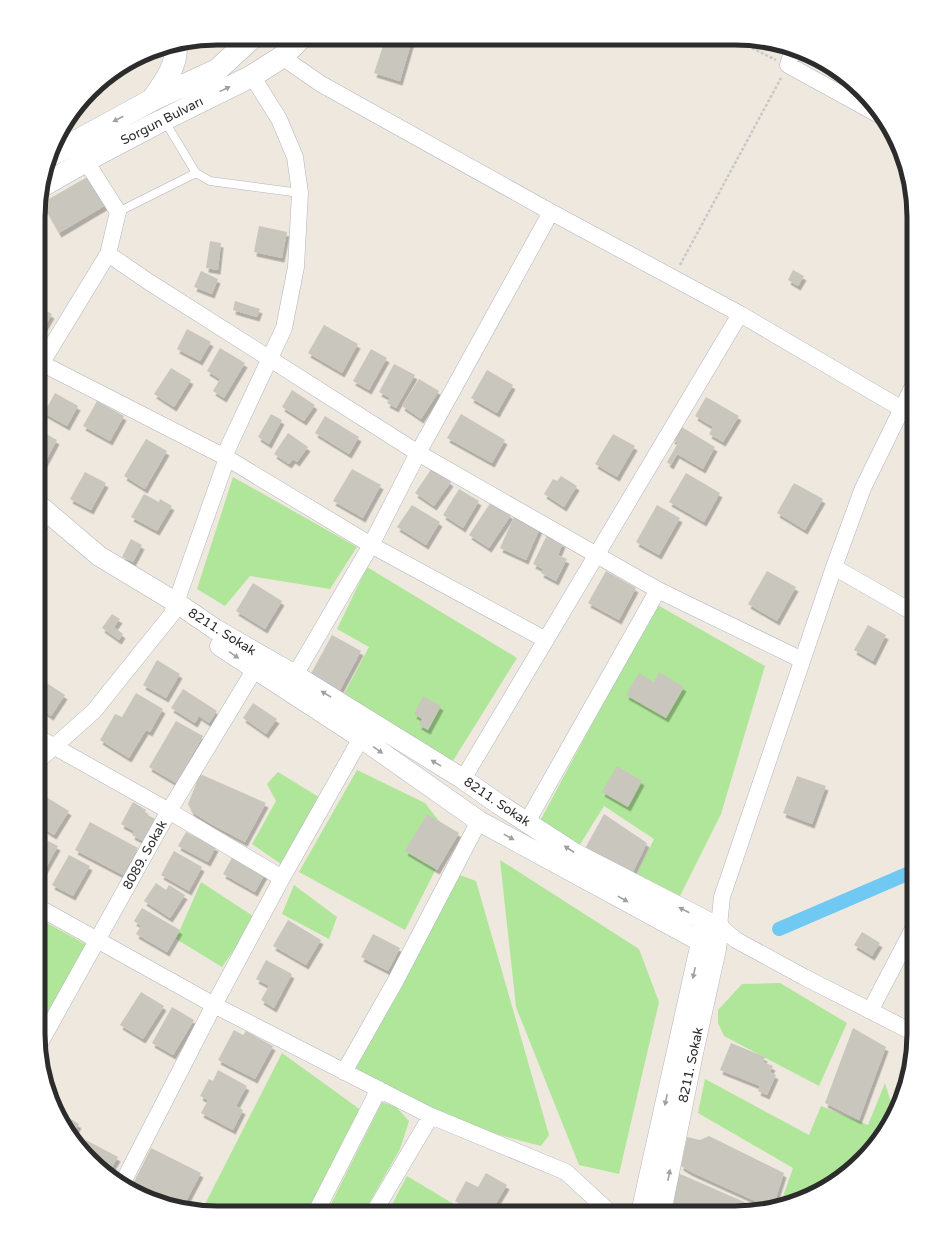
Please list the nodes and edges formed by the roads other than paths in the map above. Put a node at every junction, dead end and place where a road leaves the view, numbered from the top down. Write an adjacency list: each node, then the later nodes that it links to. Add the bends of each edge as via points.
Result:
1 (242, 45): 8 (main road, Sorgun Bulvarı, via 217,70)
2 (259, 45): 5 (main road)
3 (294, 45): 5 (main road, Sorgun Bulvarı)
4 (176, 50): 8 (main road, via 171,73)
5 (282, 57): 7 (main road, Sorgun Bulvarı); 17 (street, via 321,84)
6 (790, 59): 9 (street)
7 (252, 76): 10 (main road, Sorgun Bulvarı, one-way to 7); 15 (street, via 279,119 295,157)
8 (152, 100): 11 (main road, Sorgun Bulvarı, one-way to 11)
9 (868, 108)
10 (164, 119): 12 (main road, Sorgun Bulvarı); 13 (lane)
11 (58, 151)
12 (86, 161): 14 (main road, Sorgun Bulvarı); 16 (street)
13 (196, 173): 15 (lane, via 210,181); 16 (lane)
14 (48, 182)
15 (300, 193): 21 (street, via 296,267 284,328)
16 (118, 212): 18 (street)
17 (551, 212): 19 (street); 24 (street)
18 (108, 254): 20 (street); 21 (street)
19 (740, 314): 23 (street); 29 (street)
20 (45, 356)
21 (270, 359): 24 (street); 25 (street, via 226,452)
22 (45, 367): 25 (street)
23 (907, 413): 30 (street, via 863,488)
24 (418, 453): 28 (street); 29 (street)
25 (227, 458): 28 (street); 32 (street)
26 (45, 510): 32 (street, 8211. Sokak, via 99,556)
27 (45, 529): 32 (street, via 95,566)
28 (371, 544): 34 (street); 37 (street)
29 (597, 555): 31 (street); 34 (street)
30 (834, 567): 33 (street); 35 (street)
31 (658, 590): 35 (street); 45 (street)
32 (175, 609): 36 (street, one-way to 36); 37 (street, 8211. Sokak); 40 (street, via 94,711)
33 (907, 609)
34 (546, 640): 42 (street)
35 (802, 660): 48 (street)
36 (255, 669): 38 (street); 43 (street, 8089. Sokak)
37 (296, 675): 42 (street, 8211. Sokak, one-way to 37)
38 (361, 738): 44 (street, one-way to 44); 46 (street)
39 (45, 742): 40 (street)
40 (54, 747): 41 (street); 43 (street)
41 (45, 754)
42 (463, 779): 45 (street, 8211. Sokak)
43 (169, 811): 46 (street); 49 (street, 8089. Sokak)
44 (479, 821): 52 (street, one-way to 52); 57 (street, via 395,982)
45 (527, 822): 48 (street, 8211. Sokak, one-way to 45, via 574,852)
46 (282, 878): 53 (street)
47 (45, 911): 49 (street)
48 (713, 923): 50 (street); 52 (street)
49 (97, 940): 53 (street); 56 (street, 8089. Sokak)
50 (736, 940): 52 (street); 54 (street)
51 (907, 940): 54 (street)
52 (708, 945): 64 (street, one-way to 64); 65 (street, 8211. Sokak, one-way to 52, via 693,1053)
53 (214, 1005): 57 (street); 60 (street)
54 (870, 1011): 55 (street)
55 (907, 1030)
56 (45, 1034)
57 (344, 1072): 58 (street)
58 (379, 1090): 59 (street); 61 (street)
59 (431, 1116): 62 (street); 63 (street, via 566,1172)
60 (125, 1179)
61 (319, 1206)
62 (378, 1206)
63 (603, 1206)
64 (643, 1206)
65 (662, 1206)

